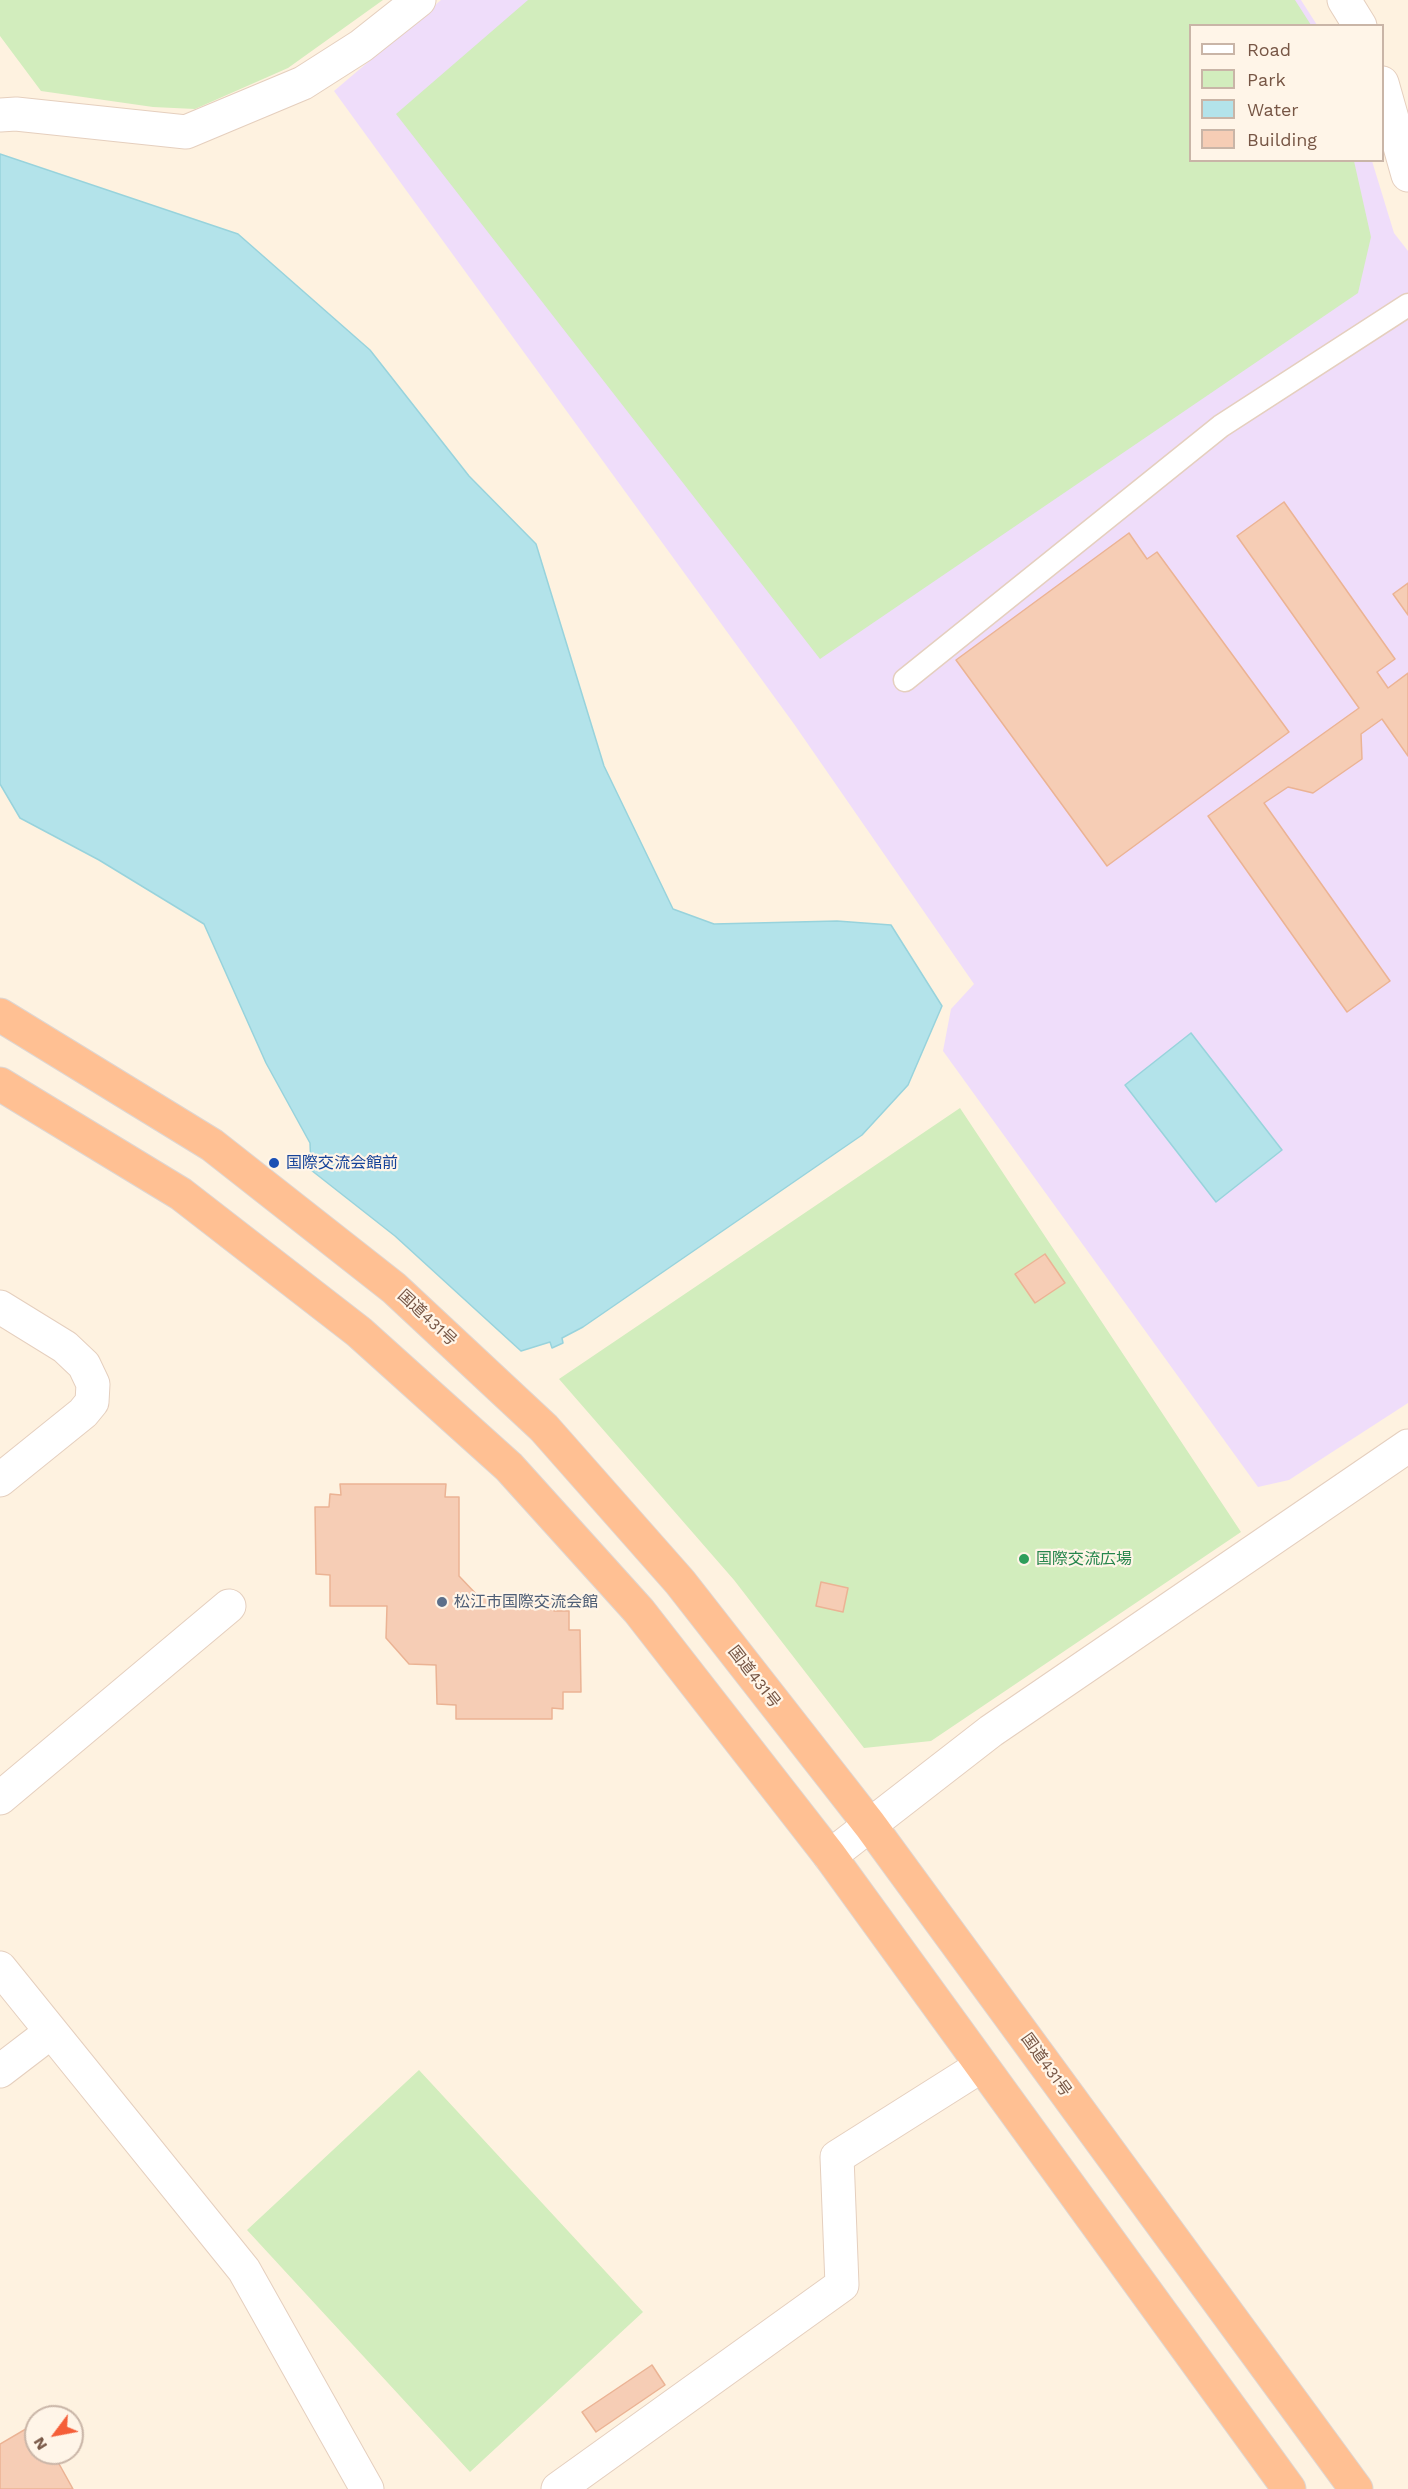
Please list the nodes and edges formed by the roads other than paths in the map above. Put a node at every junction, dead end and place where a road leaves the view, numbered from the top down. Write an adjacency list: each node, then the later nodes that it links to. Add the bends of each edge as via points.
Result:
1 (419, 0): 5 (street, via 361,46 303,83 186,132)
2 (1344, 0): 3 (street)
3 (1359, 24)
4 (1384, 86): 6 (street)
5 (0, 115)
6 (1408, 175)
7 (1408, 304): 8 (lane, via 1221,426)
8 (905, 680)
9 (0, 1015): 16 (highway, 国道431号, via 212,1145 394,1288 544,1428 680,1582)
10 (0, 1084): 17 (highway, via 181,1194 359,1332 509,1467 639,1611)
11 (0, 1307): 13 (street, via 65,1347 84,1365 93,1384 92,1402 83,1413)
12 (1408, 1446): 16 (street, via 991,1731)
13 (0, 1480)
14 (229, 1606): 15 (street)
15 (0, 1798)
16 (870, 1825): 17 (street); 25 (highway, 国道431号)
17 (830, 1856): 20 (highway)
18 (0, 1968): 19 (street)
19 (51, 2032): 21 (street); 22 (street, via 244,2270)
20 (981, 2066): 23 (street, via 837,2157 842,2284); 24 (highway)
21 (0, 2071)
22 (367, 2489)
23 (558, 2489)
24 (1289, 2489)
25 (1356, 2489)

